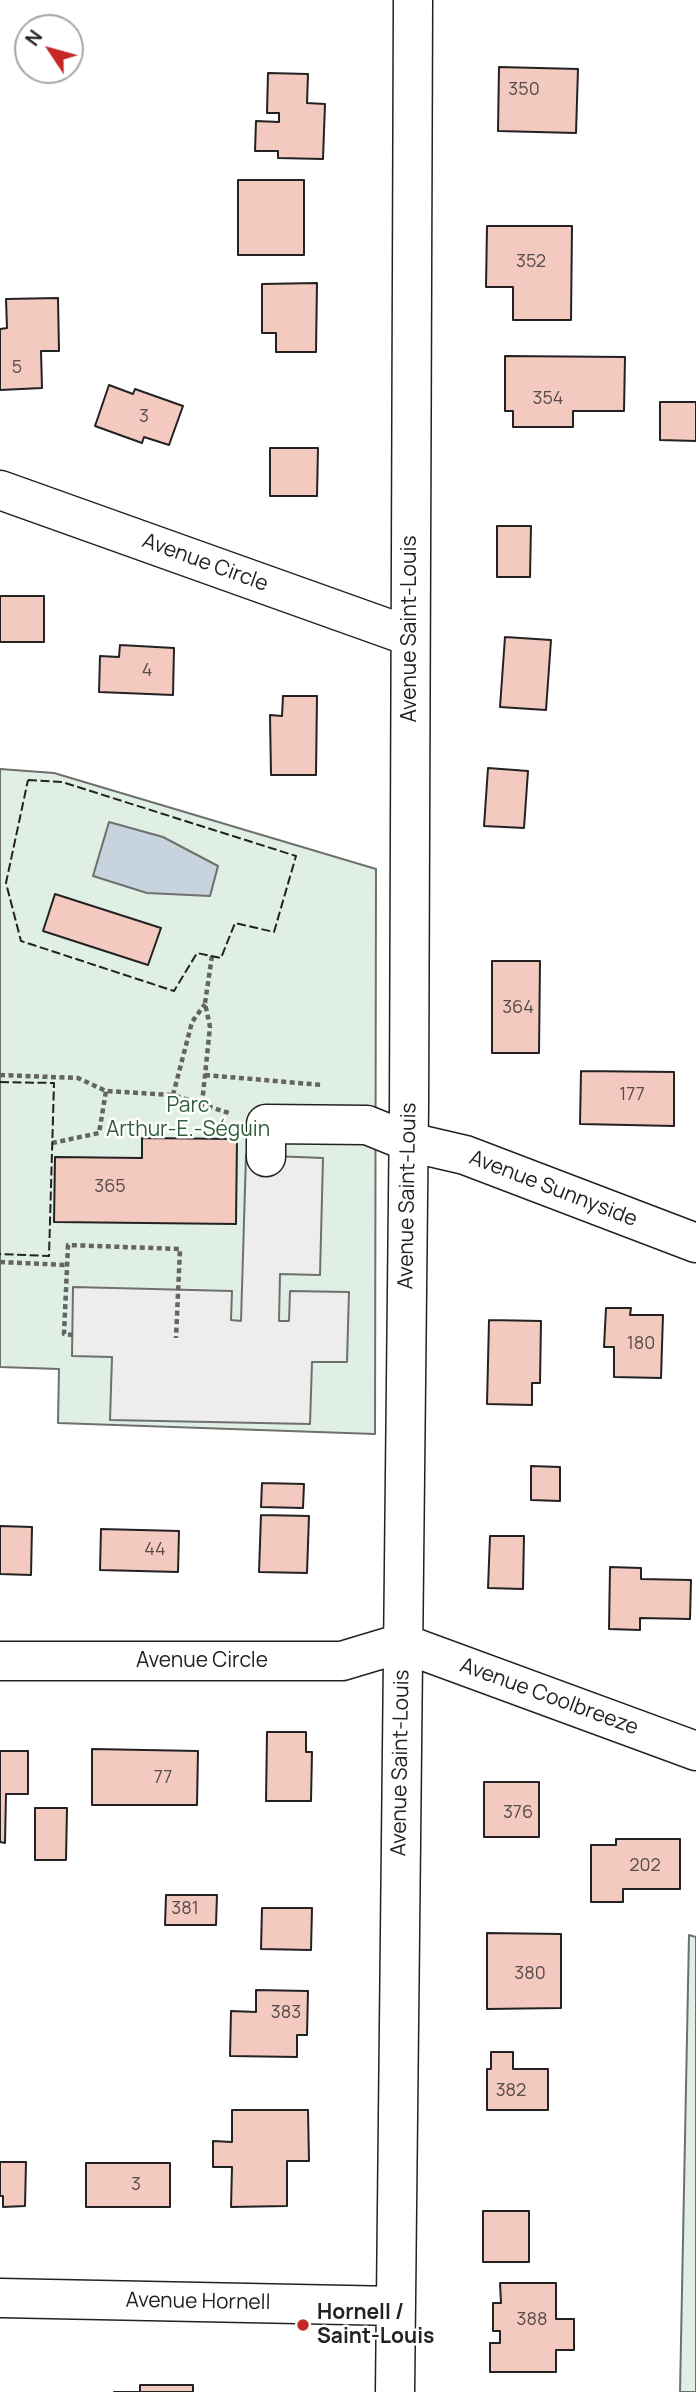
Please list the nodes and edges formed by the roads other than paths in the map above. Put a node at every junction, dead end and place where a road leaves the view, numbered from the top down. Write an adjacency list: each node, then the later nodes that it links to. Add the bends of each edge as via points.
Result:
1 (413, 0): 3 (street, Avenue Saint-Louis)
2 (0, 490): 3 (street, Avenue Circle)
3 (410, 636): 4 (street, Avenue Saint-Louis)
4 (409, 1142): 5 (street, Avenue Sunnyside, via 367,1125 266,1124); 6 (street, Avenue Sunnyside, via 465,1155); 7 (street, Avenue Saint-Louis)
5 (266, 1157)
6 (696, 1242)
7 (402, 1643): 8 (street, Avenue Circle, via 342,1661); 9 (street, Avenue Coolbreeze); 11 (street, Avenue Saint-Louis)
8 (0, 1661)
9 (696, 1751)
10 (0, 2298): 11 (street, Avenue Hornell)
11 (396, 2306): 12 (street, Avenue Saint-Louis)
12 (395, 2392)

